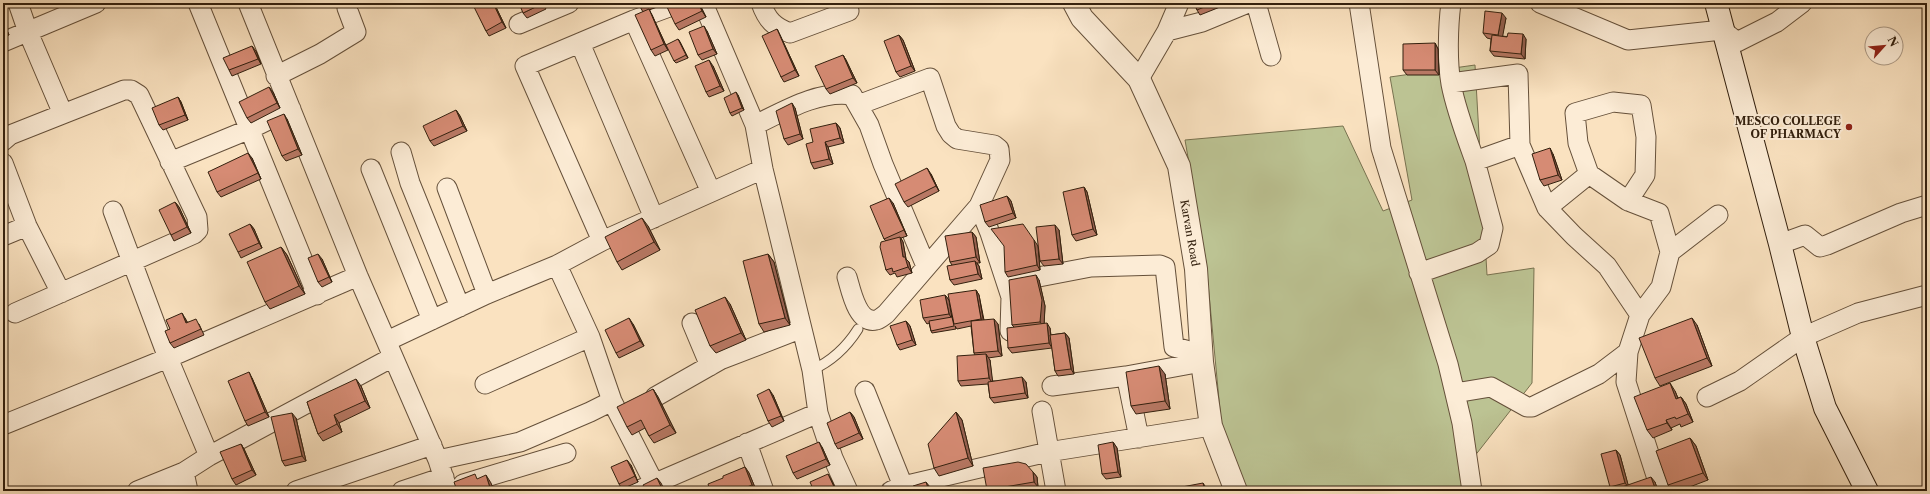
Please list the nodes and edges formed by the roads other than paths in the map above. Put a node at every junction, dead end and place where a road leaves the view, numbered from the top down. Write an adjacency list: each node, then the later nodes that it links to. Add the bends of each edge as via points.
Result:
1 (18, 3): 23 (street)
2 (96, 3): 23 (street)
3 (198, 3): 35 (street)
4 (248, 3): 28 (street)
5 (349, 3): 28 (street, via 347,8 356,32)
6 (569, 3): 21 (street)
7 (680, 3): 20 (street)
8 (703, 3): 34 (street)
9 (761, 3): 19 (street, via 770,21 777,28 790,33)
10 (1074, 3): 29 (street, Karvan Road, via 1082,18)
11 (1179, 3): 24 (street)
12 (1248, 3): 24 (street, via 1202,22)
13 (1256, 3): 27 (street)
14 (1359, 3): 62 (street, via 1381,148)
15 (1451, 3): 30 (street)
16 (1540, 3): 22 (street, via 1628,40)
17 (1716, 3): 22 (street)
18 (1802, 3): 22 (street, via 1777,22 1737,42)
19 (850, 11)
20 (634, 20): 26 (street); 46 (street)
21 (519, 24)
22 (1722, 30): 57 (street)
23 (28, 32): 25 (street); 33 (street)
24 (1167, 32): 29 (street)
25 (3, 42)
26 (580, 43): 53 (street); 56 (street, via 525,66)
27 (1271, 56)
28 (276, 76): 32 (street)
29 (1139, 79): 83 (street, Karvan Road, via 1179,166 1196,269)
30 (1451, 83): 37 (street, via 1518,74); 39 (street)
31 (858, 105): 34 (street, via 852,95 842,93 812,100); 49 (street, via 930,78 951,134 957,139 988,143 999,150 1000,160); 61 (street, via 869,125 882,164)
32 (291, 109): 35 (street); 63 (street)
33 (62, 114): 36 (street, via 10,135); 40 (street, via 124,90 131,90 144,102)
34 (755, 125): 43 (street)
35 (250, 129): 40 (street); 68 (street)
36 (3, 141)
37 (1520, 145): 39 (street); 50 (street)
38 (401, 152): 70 (street, via 410,183)
39 (1475, 161): 62 (street, via 1493,228 1489,245 1477,253)
40 (170, 162): 59 (street, via 197,217 198,230)
41 (3, 163): 54 (street)
42 (371, 169): 73 (street)
43 (763, 169): 46 (street); 75 (street)
44 (1589, 174): 47 (street); 47 (street, via 1578,143 1575,113 1613,102 1641,105 1646,137 1645,175); 50 (street)
45 (447, 188): 67 (street)
46 (711, 192): 53 (street)
47 (1628, 201): 58 (street, via 1659,213)
48 (1927, 205): 57 (street, via 1820,247 1805,235)
49 (979, 206): 61 (street); 65 (street)
50 (1547, 208): 72 (street, via 1607,266)
51 (113, 211): 59 (street)
52 (1718, 215): 58 (street)
53 (654, 218): 56 (street)
54 (27, 226): 55 (street); 66 (street)
55 (3, 236)
56 (602, 241): 60 (street)
57 (1780, 244): 79 (street)
58 (1670, 252): 72 (street, via 1661,287)
59 (133, 261): 66 (street); 82 (street)
60 (557, 265): 67 (street); 78 (street)
61 (926, 266): 64 (street, via 886,314 876,320 868,320 859,314)
62 (1419, 273): 90 (street)
63 (358, 276): 68 (street); 80 (street)
64 (847, 277)
65 (1007, 283): 77 (street, via 1011,297); 83 (street, via 1091,267 1160,265 1165,267 1174,347)
66 (61, 294): 71 (street)
67 (488, 294): 70 (street)
68 (317, 295): 82 (street)
69 (1927, 295): 79 (street, via 1858,313)
70 (460, 307): 73 (street)
71 (15, 313)
72 (1640, 315): 81 (street)
73 (432, 320): 80 (street)
74 (692, 323): 84 (street)
75 (800, 329): 84 (street); 85 (street)
76 (858, 329): 85 (lane, via 849,343 833,358)
77 (1010, 331)
78 (590, 337): 87 (street); 93 (street)
79 (1802, 337): 92 (street, via 1740,381); 118 (street, via 1825,408)
80 (390, 349): 102 (street); 104 (street)
81 (1628, 352): 90 (street, via 1599,374 1532,407 1527,407 1491,387); 117 (street, via 1626,382)
82 (168, 358): 96 (street); 102 (street)
83 (1202, 358): 86 (street); 97 (street, Karvan Road)
84 (710, 366): 91 (street)
85 (812, 370): 95 (street)
86 (1126, 376): 88 (street); 98 (street)
87 (485, 384)
88 (1052, 386)
89 (865, 391): 106 (street)
90 (1455, 392): 116 (street)
91 (655, 396)
92 (1707, 397)
93 (612, 401): 104 (street, via 520,442); 105 (street)
94 (1042, 411): 100 (street)
95 (818, 413): 99 (street); 113 (street, via 833,458)
96 (3, 425)
97 (1211, 426): 98 (street); 115 (street, Karvan Road)
98 (1139, 438): 100 (street)
99 (747, 443): 105 (street); 112 (street)
100 (1048, 452): 106 (street); 114 (street)
101 (566, 453): 104 (street)
102 (209, 456): 103 (street)
103 (184, 472): 107 (street); 108 (street)
104 (442, 472): 109 (street); 110 (street)
105 (654, 483): 111 (street)
106 (897, 488)
107 (137, 491)
108 (188, 491)
109 (296, 491)
110 (402, 491)
111 (637, 491)
112 (764, 491)
113 (848, 491)
114 (1056, 491)
115 (1236, 491)
116 (1472, 491)
117 (1661, 491)
118 (1866, 491)

